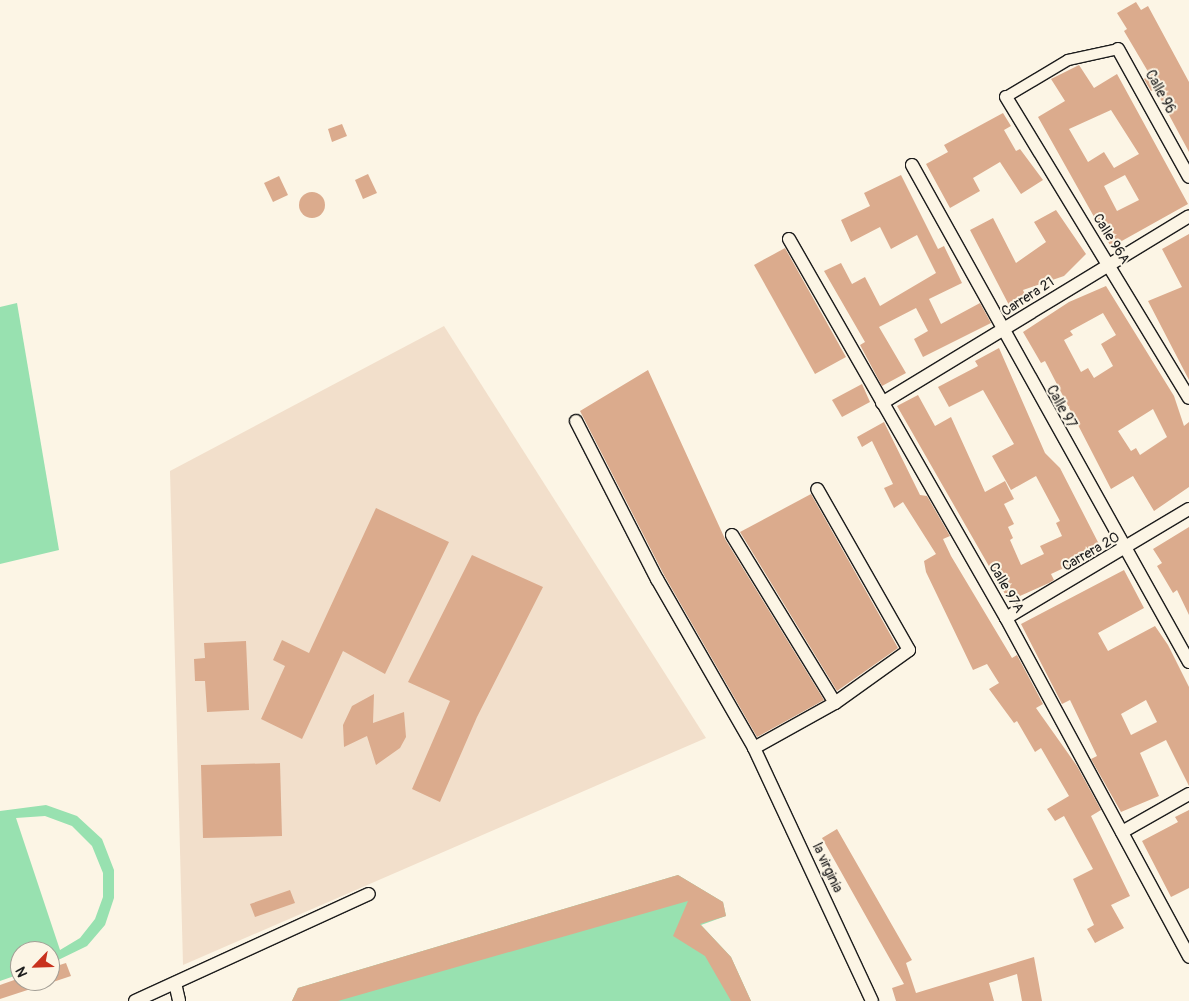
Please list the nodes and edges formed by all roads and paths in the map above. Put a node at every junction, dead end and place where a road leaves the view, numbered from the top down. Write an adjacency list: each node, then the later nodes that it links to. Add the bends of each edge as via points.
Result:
1 (1118, 49): 2 (street, via 1068,60); 4 (street, Calle 96)
2 (1006, 97): 7 (street, Calle 96A)
3 (912, 165): 8 (street, Calle 97)
4 (1189, 177)
5 (1189, 216): 7 (street, Carrera 21)
6 (789, 239): 10 (street, Calle 97A)
7 (1108, 263): 8 (street, Carrera 21); 9 (street, Calle 96A)
8 (1002, 331): 10 (street, Carrera 21); 15 (street, Calle 97)
9 (1189, 398)
10 (882, 403): 16 (street, Calle 97A)
11 (576, 421): 19 (street, la virginia, via 657,579)
12 (817, 489): 18 (street, via 910,650)
13 (1189, 509): 15 (street, Carrera 20)
14 (732, 535): 18 (street)
15 (1125, 550): 16 (street, Carrera 20); 17 (street, Calle 97)
16 (1006, 618): 21 (street, Calle 97A)
17 (1189, 662)
18 (835, 703): 19 (street)
19 (754, 748): 27 (street, la virginia)
20 (1189, 794): 21 (street)
21 (1122, 832): 23 (street, Calle 97A)
22 (369, 894): 24 (street)
23 (1189, 957)
24 (175, 983): 25 (street); 26 (street)
25 (135, 1001)
26 (179, 1001)
27 (872, 1001)

